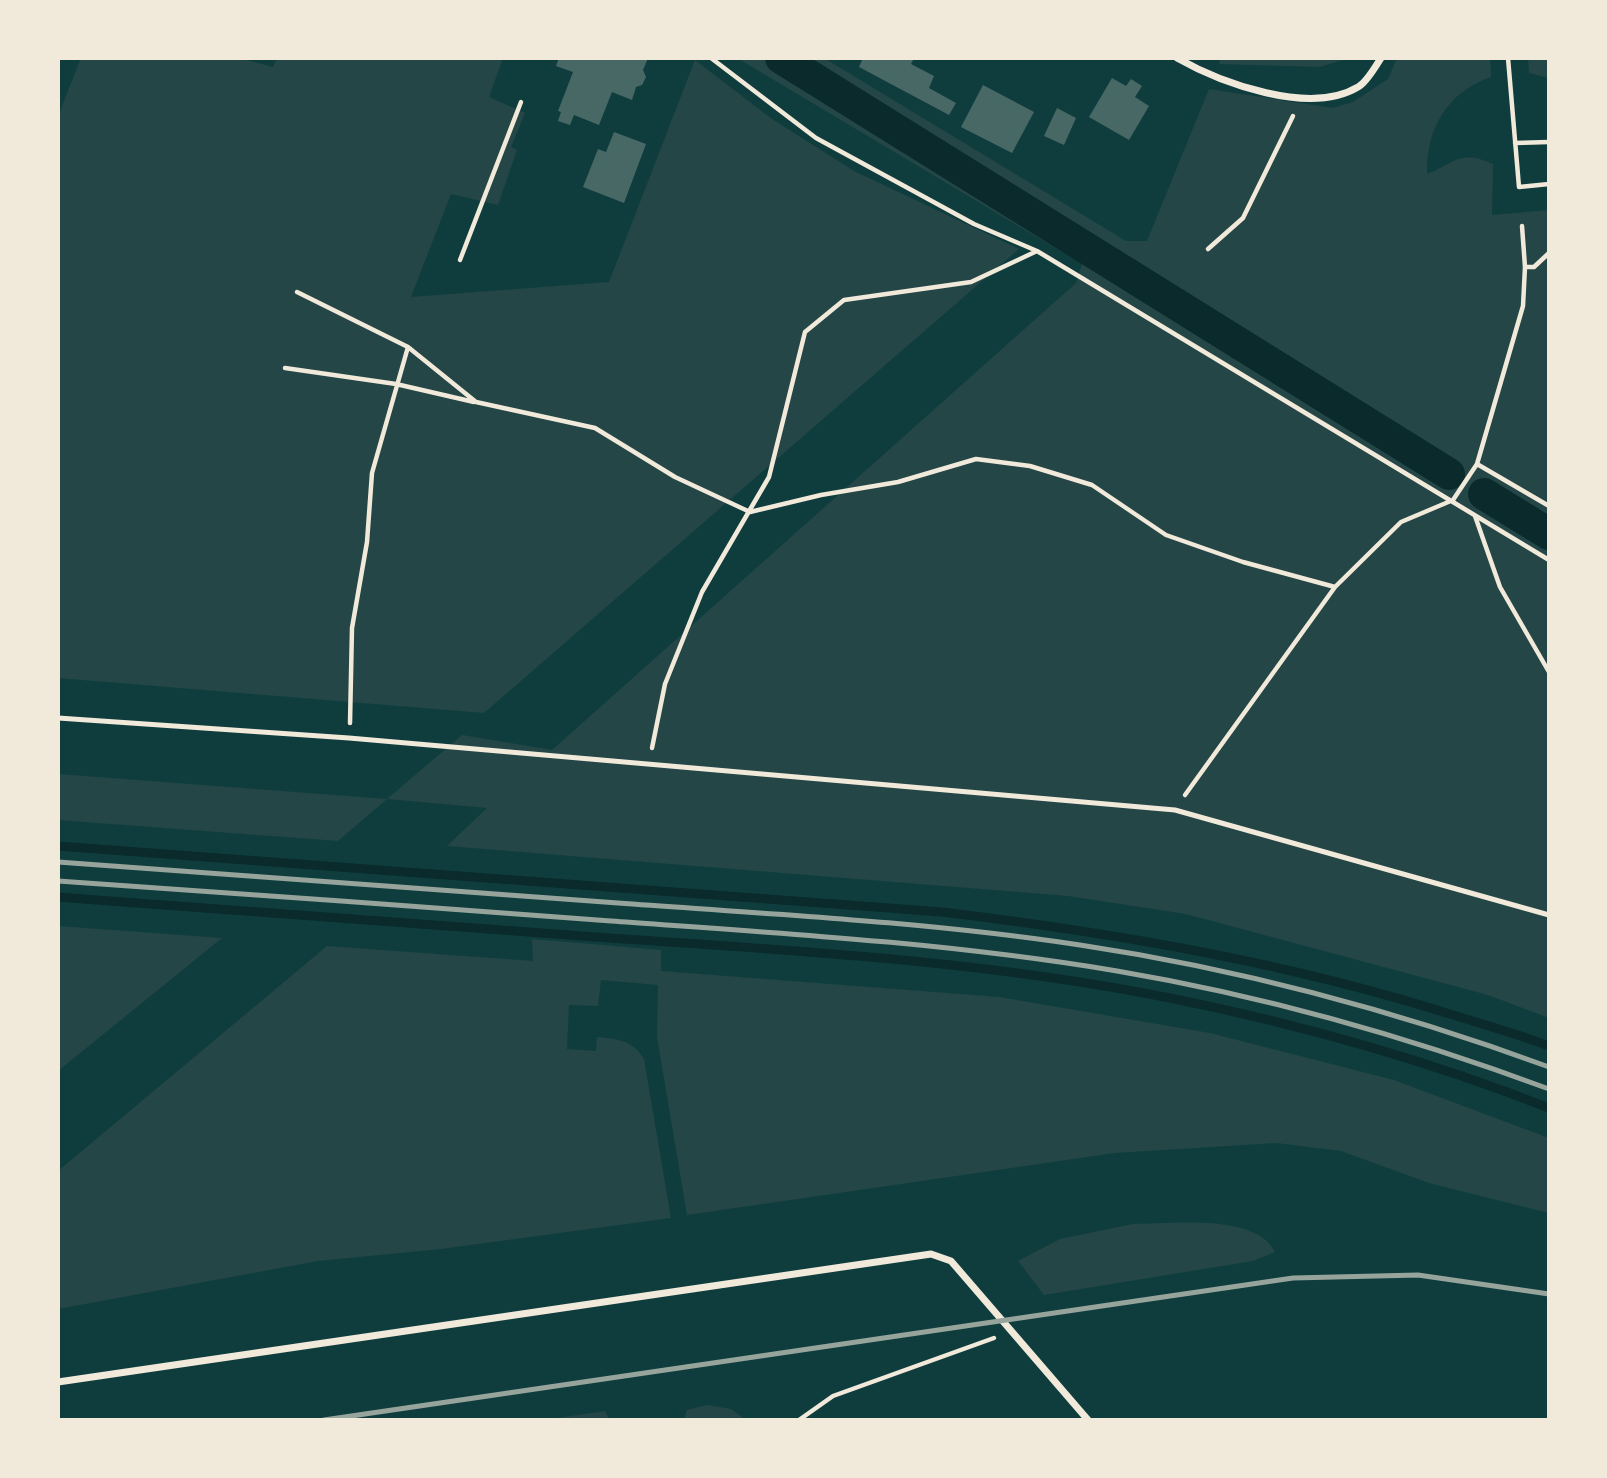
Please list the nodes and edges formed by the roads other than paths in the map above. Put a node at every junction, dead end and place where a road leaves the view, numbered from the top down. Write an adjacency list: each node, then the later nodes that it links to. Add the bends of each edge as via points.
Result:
1 (1177, 58): 2 (street, via 1228,83 1302,97 1332,96 1360,86)
2 (1381, 58)
3 (58, 718): 4 (lane, via 349,738 1175,810)
4 (1549, 915)
5 (58, 1382): 6 (street, via 931,1254 951,1261)
6 (1088, 1420)

